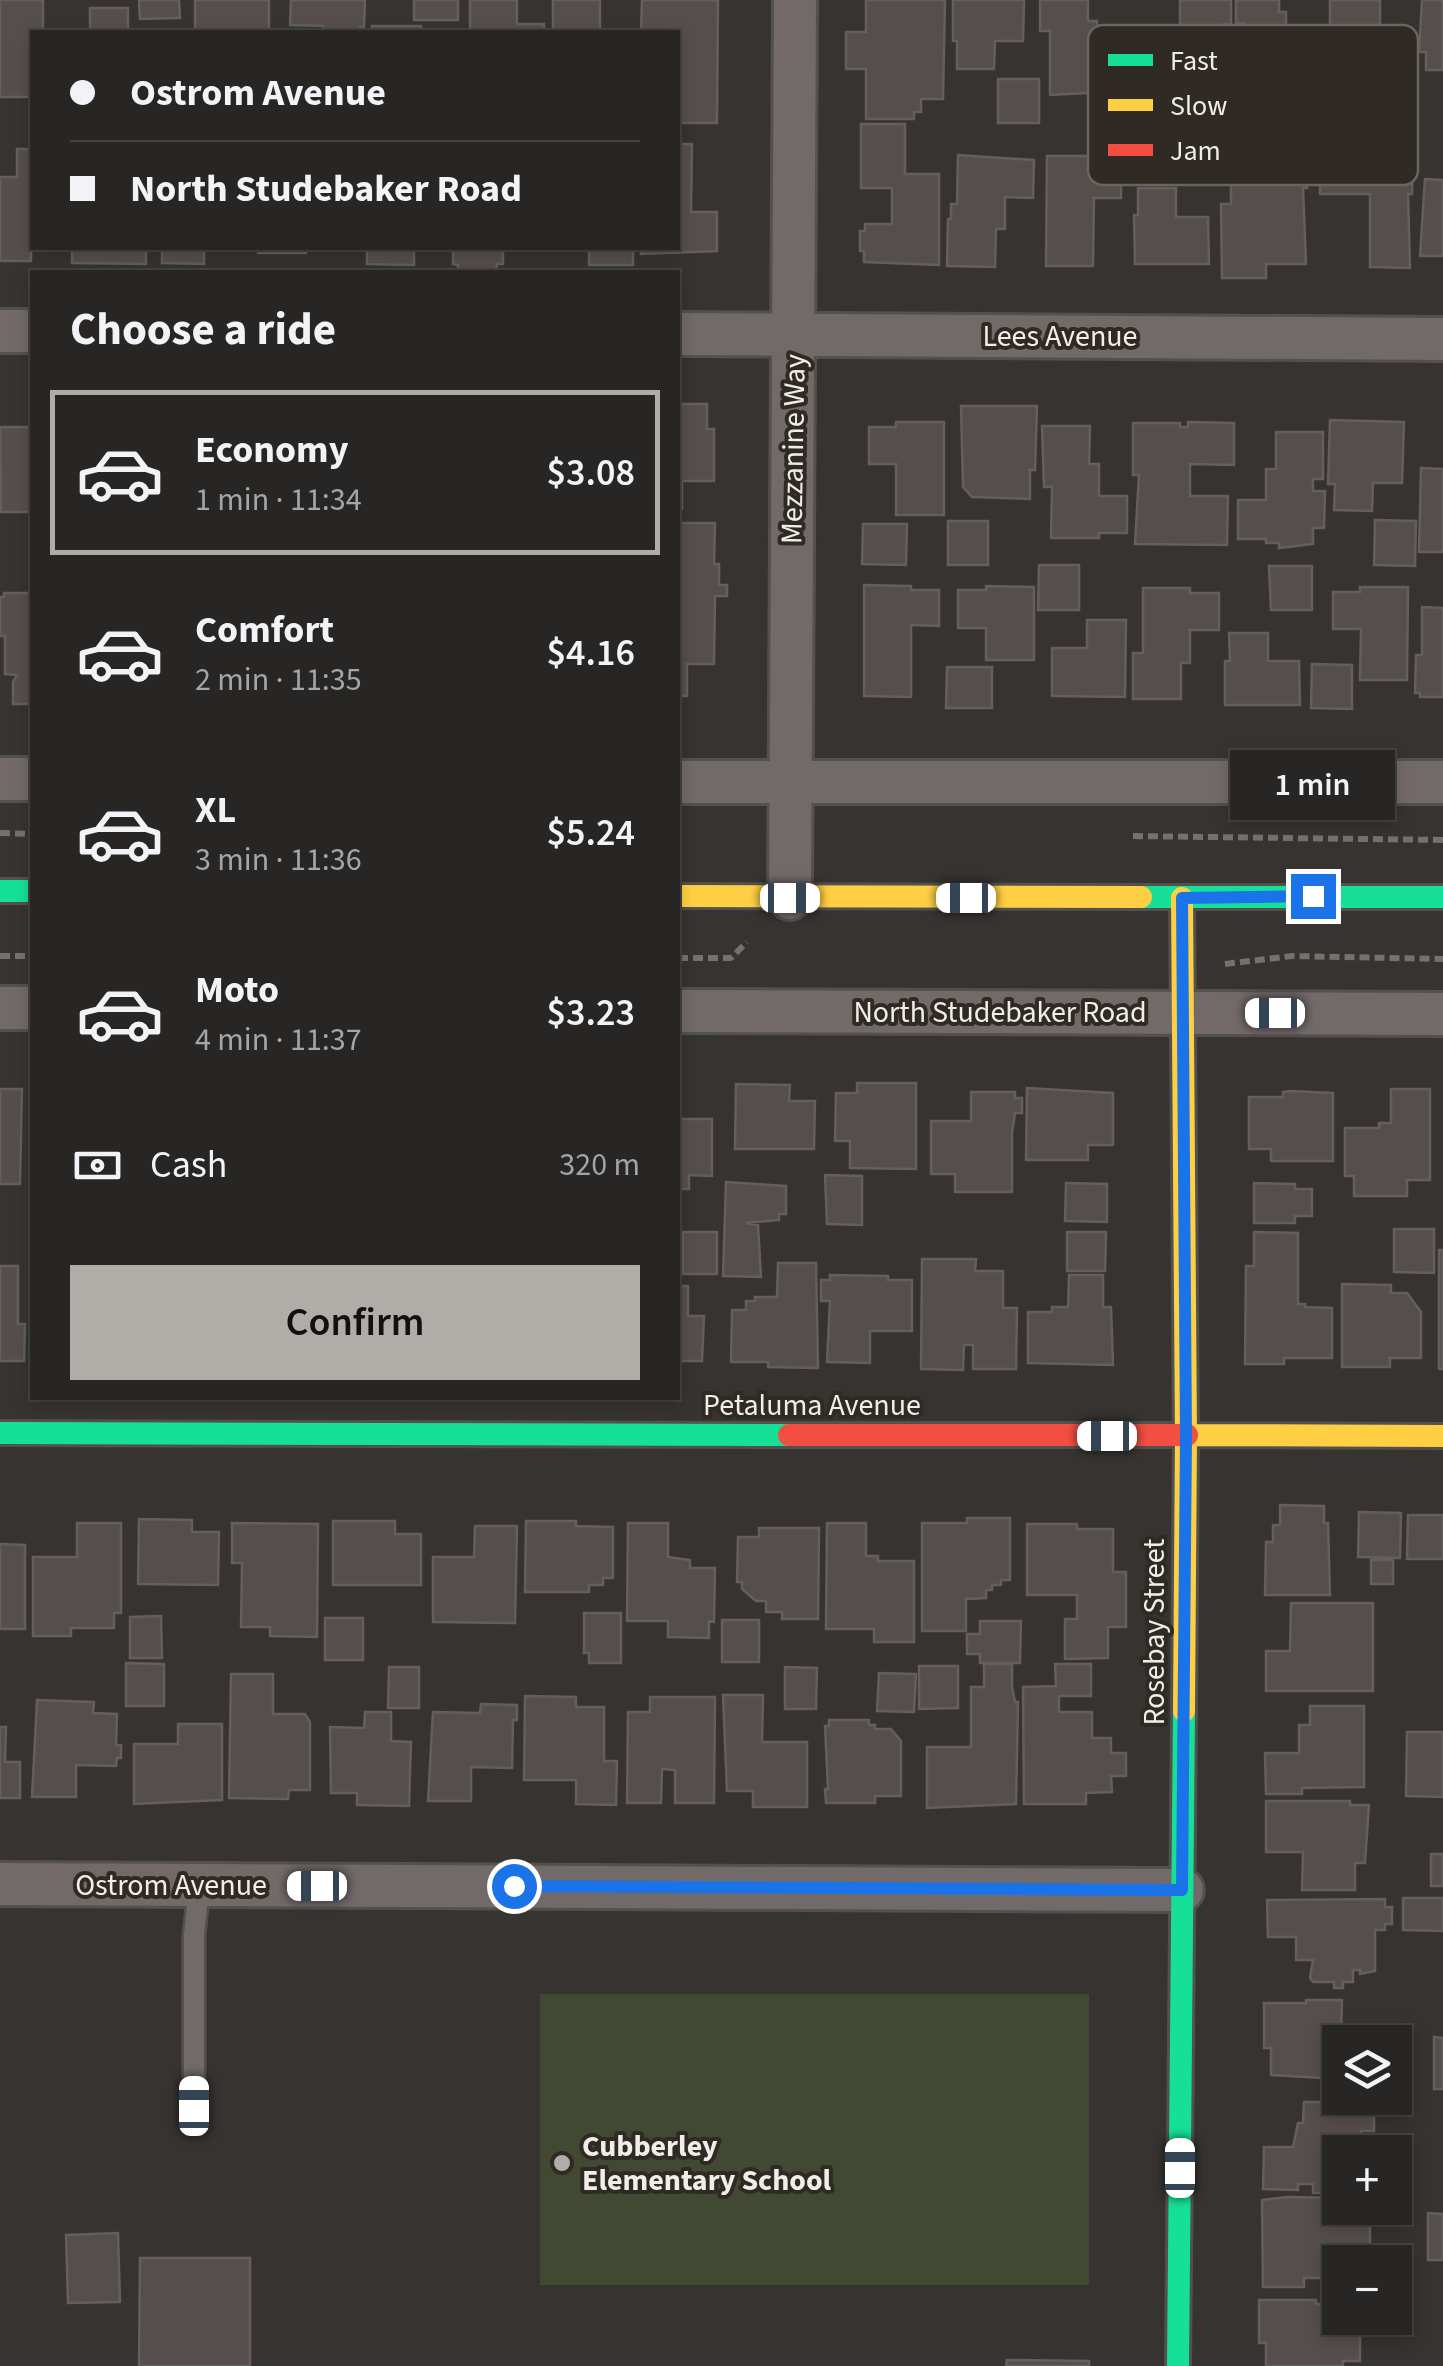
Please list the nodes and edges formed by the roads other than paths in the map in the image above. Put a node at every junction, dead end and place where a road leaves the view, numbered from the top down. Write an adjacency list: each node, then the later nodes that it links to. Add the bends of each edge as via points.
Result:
1 (794, 0): 5 (street, Mezzanine Way)
2 (0, 331): 3 (street)
3 (30, 332)
4 (680, 334): 5 (street, Lees Avenue)
5 (794, 334): 6 (street, Lees Avenue); 11 (street, Mezzanine Way)
6 (1443, 340)
7 (0, 779): 8 (street)
8 (30, 779)
9 (680, 782): 11 (street)
10 (1443, 782): 11 (street)
11 (790, 783): 16 (street, Mezzanine Way)
12 (0, 891): 13 (street)
13 (30, 891)
14 (680, 896): 16 (street)
15 (1443, 896): 17 (street)
16 (790, 898): 17 (street)
17 (1182, 898): 21 (street, Rosebay Street)
18 (0, 1008): 19 (street)
19 (30, 1008)
20 (680, 1010): 21 (street, North Studebaker Road)
21 (1181, 1012): 22 (street, North Studebaker Road); 24 (street, Rosebay Street)
22 (1443, 1014)
23 (0, 1434): 24 (street, Petaluma Avenue)
24 (1186, 1436): 25 (street, Petaluma Avenue); 28 (street, Rosebay Street)
25 (1443, 1436)
26 (0, 1884): 27 (street, Ostrom Avenue)
27 (199, 1885): 28 (street, Ostrom Avenue); 29 (lane)
28 (1182, 1890): 30 (street, Rosebay Street)
29 (194, 2106)
30 (1178, 2366)

